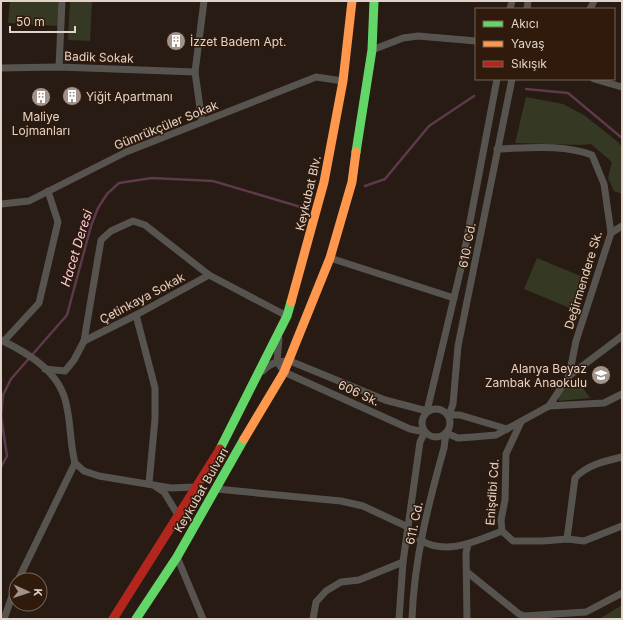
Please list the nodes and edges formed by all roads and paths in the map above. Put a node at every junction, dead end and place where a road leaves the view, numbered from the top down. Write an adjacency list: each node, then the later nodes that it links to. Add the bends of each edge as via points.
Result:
1 (62, 1): 7 (street)
2 (204, 1): 9 (street)
3 (352, 1): 13 (highway, Keykubat Blv.)
4 (374, 1): 6 (highway)
5 (475, 41): 6 (street, via 418,36 403,38)
6 (372, 50): 21 (highway, via 352,182)
7 (59, 67): 8 (street, Badik Sokak); 9 (street, Badik Sokak)
8 (1, 68)
9 (195, 72): 15 (street)
10 (497, 80): 23 (street, 610. Cd.)
11 (512, 80): 16 (street, 610. Cd.)
12 (598, 80): 14 (street)
13 (343, 81): 15 (street, Gümrükçüler Sokak, via 316,77); 25 (highway, Keykubat Blv., via 324,182)
14 (622, 87)
15 (202, 122): 17 (street, Gümrükçüler Sokak, via 126,152)
16 (497, 149): 20 (street, Değirmendere Sk., via 549,148 581,151 592,156 604,184); 39 (street, 610. Cd., via 458,346 453,404)
17 (48, 191): 18 (street, Gümrükçüler Sokak, via 29,201); 29 (street, via 58,222 39,303)
18 (1, 204)
19 (622, 226): 20 (street)
20 (611, 233): 34 (street, Değirmendere Sk., via 576,341)
21 (330, 258): 23 (street); 31 (highway)
22 (209, 275): 24 (street, Çetinkaya Sokak); 25 (street, Çetinkaya Sokak); 28 (street, Çetinkaya Sokak, via 145,224 133,221 111,231 100,240)
23 (454, 298): 38 (street, 610. Cd.)
24 (136, 315): 28 (street, Çetinkaya Sokak); 46 (street, via 155,388)
25 (287, 316): 26 (highway, Keykubat Blv.)
26 (280, 332): 30 (street); 35 (highway, Keykubat Blv.)
27 (622, 336): 34 (street)
28 (84, 340): 32 (street, Çetinkaya Sokak, via 65,371)
29 (2, 341): 32 (street, via 36,359)
30 (277, 361): 31 (street); 33 (street); 35 (street, via 269,365)
31 (290, 361): 33 (highway); 38 (street, 606 Sk., via 385,400)
32 (45, 369): 45 (street, via 59,383 67,406 71,449)
33 (284, 372): 42 (street, 606 Sk., via 410,429); 48 (highway, Keykubat Bulvarı)
34 (569, 376): 37 (street, Değirmendere Sk.)
35 (254, 382): 47 (highway, Keykubat Bulvarı, via 220,449)
36 (622, 394): 37 (street, via 604,403)
37 (549, 406): 40 (street, Değirmendere Sk.)
38 (427, 411): 39 (street, via 437,408); 42 (street, via 422,419 422,428)
39 (448, 415): 41 (street, via 460,415); 43 (street, via 450,425)
40 (521, 422): 41 (street, Değirmendere Sk.); 52 (street, Enişdibi Cd., via 506,454)
41 (507, 430): 43 (street, Değirmendere Sk., via 496,435 458,438)
42 (425, 432): 43 (street, via 433,437); 51 (street, 611. Cd., via 420,442)
43 (446, 433): 54 (street, 611. Cd.)
44 (622, 457): 53 (street, via 600,462 581,471 575,478)
45 (75, 463): 46 (street, via 92,474); 58 (street)
46 (149, 483): 47 (street, via 171,488); 49 (street, via 164,492)
47 (196, 487): 49 (highway, Keykubat Bulvarı)
48 (216, 489): 51 (street, via 341,500 363,506); 56 (highway, Keykubat Bulvarı)
49 (178, 515): 63 (highway, Keykubat Bulvarı)
50 (622, 526): 53 (street, via 584,541)
51 (408, 527): 57 (street, 611. Cd.)
52 (502, 531): 53 (street, via 513,541); 55 (street, Enişdibi Cd.)
53 (567, 539)
54 (420, 540): 55 (street, Enişdibi Cd., via 444,548); 68 (street, 611. Cd.)
55 (468, 544): 59 (street)
56 (177, 557): 64 (highway, Keykubat Bulvarı); 65 (street)
57 (403, 562): 66 (street, via 359,580 341,582 331,588 316,602); 67 (street, 611. Cd.)
58 (22, 572)
59 (467, 572): 60 (street, via 524,616 586,612); 69 (street)
60 (622, 593)
61 (8, 608): 62 (street)
62 (4, 619)
63 (113, 619)
64 (136, 619)
65 (203, 619)
66 (313, 619)
67 (399, 619)
68 (412, 619)
69 (467, 619)

